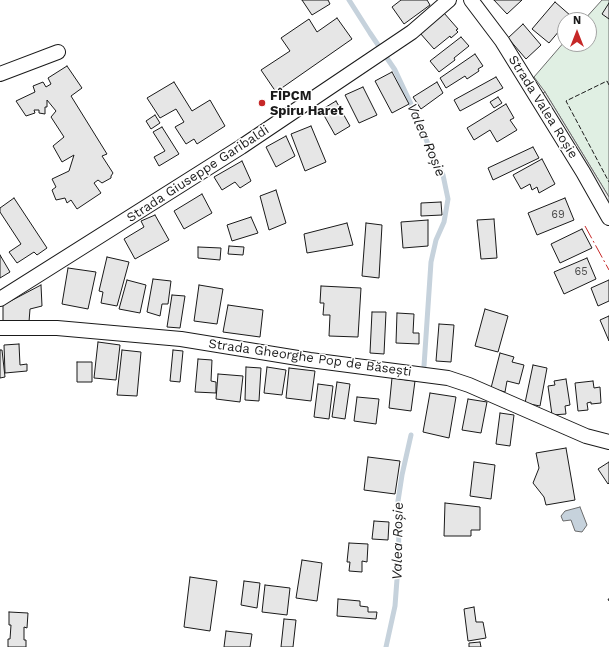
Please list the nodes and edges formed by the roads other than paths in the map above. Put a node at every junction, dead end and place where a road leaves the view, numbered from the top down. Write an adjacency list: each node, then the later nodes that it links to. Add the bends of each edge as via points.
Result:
1 (449, 0): 6 (street, Strada Giuseppe Garibaldi, via 412,32 241,147)
2 (471, 0): 5 (street, Strada Valea Roșie, via 514,59)
3 (58, 52): 4 (street)
4 (0, 74)
5 (609, 218)
6 (0, 299)
7 (0, 328): 8 (street, Strada Gheorghe Pop de Băsești, via 57,328 181,339 310,360 448,378 586,436)
8 (609, 442)

